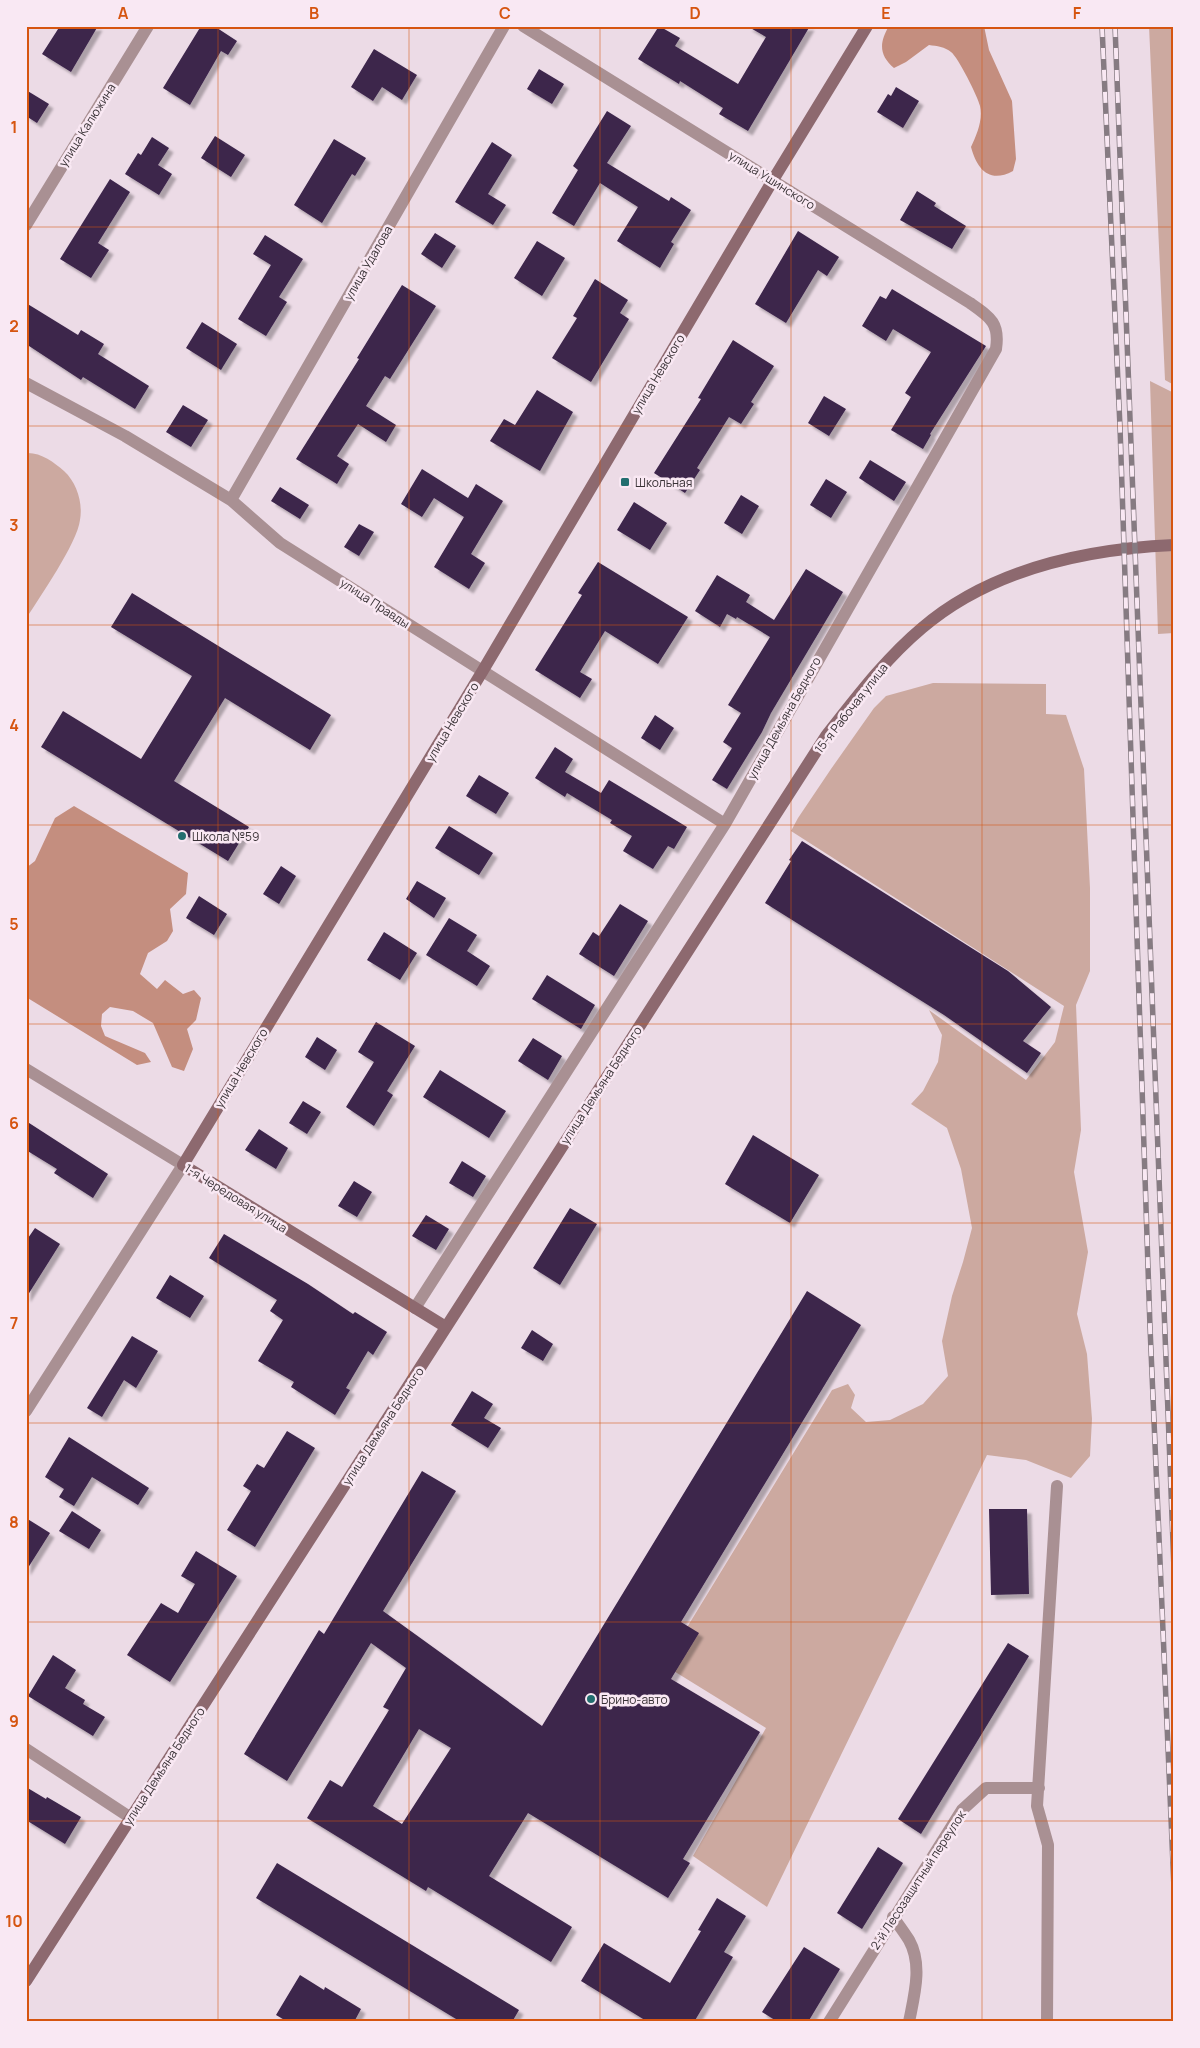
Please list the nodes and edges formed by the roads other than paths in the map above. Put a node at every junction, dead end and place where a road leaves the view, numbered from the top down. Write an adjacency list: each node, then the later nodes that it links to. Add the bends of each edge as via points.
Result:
1 (148, 26): 6 (street, улица Калюжина)
2 (504, 26): 9 (street, улица Удалова)
3 (523, 26): 5 (street, улица Ушинского)
4 (867, 26): 5 (main road, улица Невского)
5 (772, 180): 7 (street, улица Ушинского, via 986,314 996,325); 11 (main road, улица Невского)
6 (26, 225)
7 (996, 349): 12 (street, улица Демьяна Бедного)
8 (26, 383): 9 (street, улица Правды, via 125,436)
9 (231, 500): 11 (street, улица Правды, via 280,543)
10 (1174, 545): 13 (main road, 15-я Рабочая улица, via 1144,546 1057,560 999,581 959,602 922,628 875,674 826,736)
11 (482, 672): 12 (street, улица Правды); 15 (main road, улица Невского)
12 (725, 824): 16 (street, улица Демьяна Бедного)
13 (740, 870): 17 (main road, улица Демьяна Бедного)
14 (26, 1069): 15 (street, 1-я Чередовая улица)
15 (183, 1165): 16 (main road, 1-я Чередовая улица); 18 (street, улица Невского)
16 (415, 1308): 17 (main road, 1-я Чередовая улица)
17 (446, 1327): 22 (main road, улица Демьяна Бедного)
18 (26, 1411)
19 (1057, 1486): 21 (street)
20 (26, 1749): 22 (street)
21 (1039, 1788): 23 (street, 2-й Лесозащитный переулок, via 986,1788 962,1810); 27 (street, via 1036,1806 1048,1845)
22 (131, 1818): 24 (main road, улица Демьяна Бедного)
23 (893, 1917): 25 (street, 2-й Лесозащитный переулок); 26 (street, via 910,1941 916,1962)
24 (26, 1981)
25 (829, 2022)
26 (909, 2022)
27 (1047, 2022)

